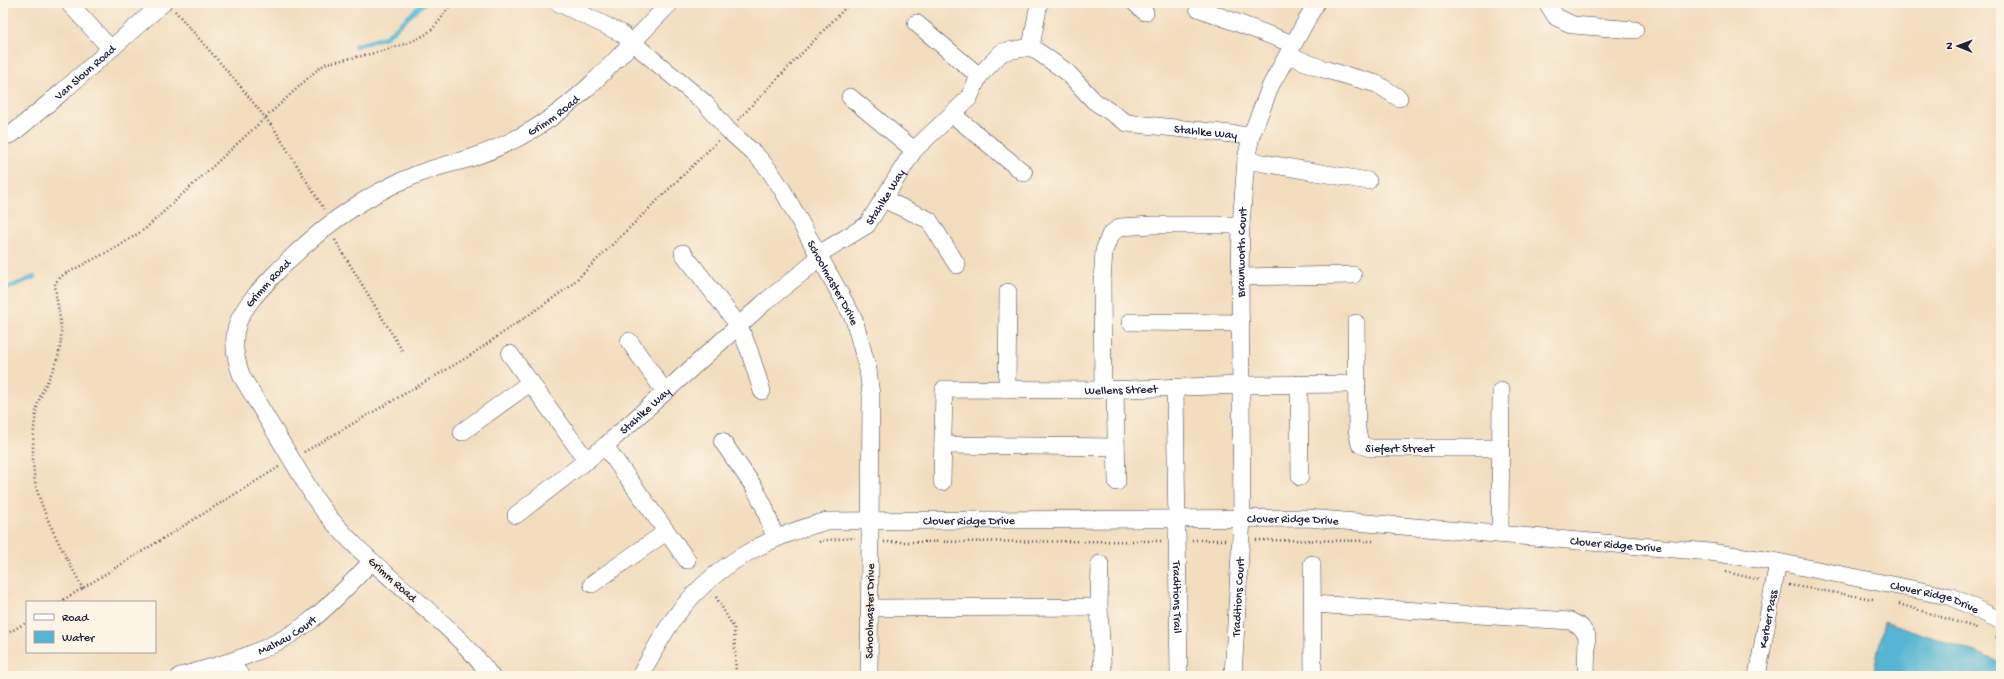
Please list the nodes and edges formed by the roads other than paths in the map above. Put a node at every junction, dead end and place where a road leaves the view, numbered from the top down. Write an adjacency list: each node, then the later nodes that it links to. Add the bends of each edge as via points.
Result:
1 (69, 3): 13 (street)
2 (559, 3): 11 (street, Schoolmaster Drive, via 621,33)
3 (670, 3): 11 (street, Grimm Road)
4 (1039, 3): 12 (street)
5 (1316, 3): 14 (street, Braunworth Court)
6 (1547, 3): 10 (street, via 1556,17 1573,25)
7 (168, 6): 13 (street, Van Sloun Road)
8 (1198, 8): 14 (street)
9 (916, 23): 15 (street)
10 (1635, 30)
11 (632, 42): 28 (street, Schoolmaster Drive, via 705,102 728,130 757,156 782,189); 66 (street, Grimm Road, via 581,93 537,127 493,149 413,176 374,194 328,224 298,250 251,299 241,314 234,344 236,362 242,377 328,516)
12 (1031, 47): 15 (street, Stahlke Way, via 1002,52); 19 (street, Stahlke Way, via 1067,72 1094,101 1127,123)
13 (110, 48): 20 (street, Van Sloun Road, via 12,134)
14 (1291, 50): 17 (street, via 1323,69 1377,84); 19 (street, Braunworth Court, via 1271,85)
15 (979, 76): 18 (street, Stahlke Way, via 969,98)
16 (850, 97): 21 (street)
17 (1399, 98)
18 (952, 114): 21 (street, Stahlke Way); 23 (street)
19 (1251, 136): 22 (street, Braunworth Court)
20 (3, 137)
21 (914, 150): 25 (street, Stahlke Way)
22 (1246, 160): 24 (street); 26 (street, Braunworth Court)
23 (1024, 173)
24 (1368, 181)
25 (884, 198): 28 (street, Stahlke Way, via 867,225); 29 (street, via 929,220)
26 (1241, 225): 31 (street, Braunworth Court); 45 (street, via 1120,227 1110,235 1104,251 1102,282)
27 (683, 253): 36 (street)
28 (819, 254): 36 (street, Stahlke Way, via 809,267); 62 (street, Schoolmaster Drive, via 854,319 868,370)
29 (957, 265)
30 (1353, 276): 31 (street)
31 (1240, 277): 34 (street, Braunworth Court)
32 (1008, 292): 44 (street)
33 (1130, 322): 34 (street)
34 (1241, 323): 42 (street, Braunworth Court)
35 (1356, 323): 41 (street, Siefert Street)
36 (739, 326): 46 (street); 48 (street, Stahlke Way)
37 (629, 341): 48 (street)
38 (510, 354): 39 (street)
39 (531, 382): 49 (street); 55 (street)
40 (1299, 384): 41 (street); 42 (street, Wellens Street); 56 (street)
41 (1357, 384): 54 (street, Siefert Street, via 1357,430 1360,444 1370,448)
42 (1242, 385): 43 (street, Wellens Street); 61 (street, Braunworth Court)
43 (1175, 387): 45 (street, Wellens Street); 60 (street)
44 (1007, 389): 45 (street, Wellens Street); 51 (street, Wellens Street, via 944,389)
45 (1109, 390): 53 (street)
46 (762, 391)
47 (1502, 391): 54 (street)
48 (666, 392): 52 (street, Stahlke Way)
49 (462, 432)
50 (722, 441): 65 (street, via 754,487 764,506)
51 (942, 445): 53 (street); 57 (street)
52 (605, 446): 55 (street, Stahlke Way); 63 (street)
53 (1116, 447): 58 (street)
54 (1501, 448): 64 (street)
55 (587, 461): 59 (street, Stahlke Way)
56 (1300, 477)
57 (942, 482)
58 (1117, 482)
59 (516, 515)
60 (1176, 518): 61 (street, Clover Ridge Drive); 62 (street, Clover Ridge Drive); 82 (street, Traditions Trail)
61 (1242, 518): 64 (street, Clover Ridge Drive, via 1308,518); 83 (street, Traditions Court)
62 (870, 520): 65 (street, Clover Ridge Drive, via 827,521); 74 (street, Schoolmaster Drive)
63 (666, 532): 67 (street); 71 (street)
64 (1500, 534): 68 (street, Clover Ridge Drive, via 1710,552)
65 (775, 538): 79 (street, Clover Ridge Drive, via 726,566 701,587 678,613)
66 (372, 560): 76 (street, Malnau Court, via 335,600 308,623); 78 (street, Grimm Road, via 440,620)
67 (687, 560)
68 (1778, 562): 75 (street, Clover Ridge Drive, via 1952,597); 86 (street, Kerber Pass)
69 (1100, 564): 73 (street)
70 (1312, 564): 72 (street)
71 (592, 584)
72 (1313, 604): 84 (street); 85 (street, via 1570,621 1581,628 1587,636)
73 (1099, 607): 74 (street); 81 (street)
74 (870, 608): 80 (street, Schoolmaster Drive)
75 (2001, 621)
76 (236, 669): 77 (street, Malnau Court)
77 (180, 676)
78 (491, 676)
79 (640, 676)
80 (869, 676)
81 (1103, 676)
82 (1179, 676)
83 (1233, 676)
84 (1314, 676)
85 (1586, 676)
86 (1757, 676)

